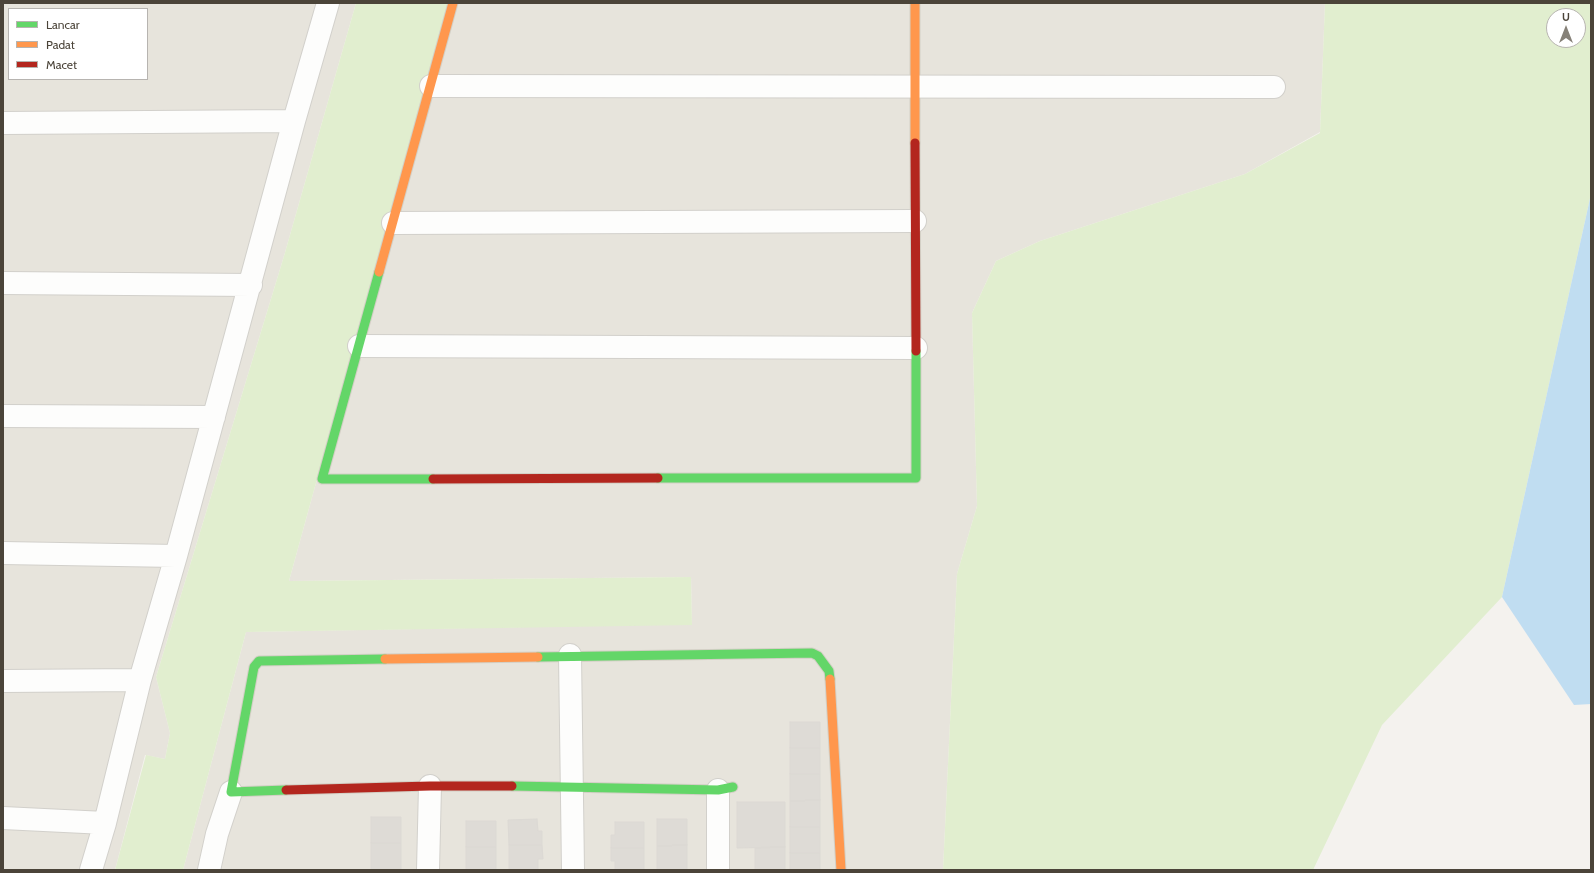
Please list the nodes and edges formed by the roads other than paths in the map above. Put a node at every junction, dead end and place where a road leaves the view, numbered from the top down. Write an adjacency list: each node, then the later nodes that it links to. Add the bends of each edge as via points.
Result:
1 (328, 3): 7 (street)
2 (453, 3): 4 (street)
3 (915, 3): 5 (street)
4 (430, 86): 5 (street); 10 (street)
5 (915, 87): 6 (street); 9 (street)
6 (1274, 87)
7 (294, 121): 8 (street); 12 (street)
8 (3, 122)
9 (915, 221): 10 (street); 14 (street)
10 (393, 223): 13 (street)
11 (3, 283): 12 (street)
12 (251, 285): 16 (street)
13 (359, 346): 14 (street); 14 (street, via 322,479 916,478)
14 (916, 348)
15 (3, 416): 16 (street)
16 (214, 417): 18 (street)
17 (3, 553): 18 (street)
18 (176, 556): 20 (street)
19 (570, 656): 23 (street); 25 (street, via 259,661 254,668); 33 (street, via 806,653 818,656 829,671)
20 (140, 680): 21 (street); 27 (street)
21 (3, 681)
22 (430, 786): 23 (street); 25 (street); 30 (street)
23 (572, 786): 24 (street); 31 (street)
24 (725, 788): 32 (street)
25 (231, 792): 29 (street, via 217,834)
26 (3, 818): 27 (street)
27 (105, 823): 28 (street)
28 (91, 870)
29 (209, 870)
30 (428, 870)
31 (573, 870)
32 (718, 870)
33 (841, 870)

